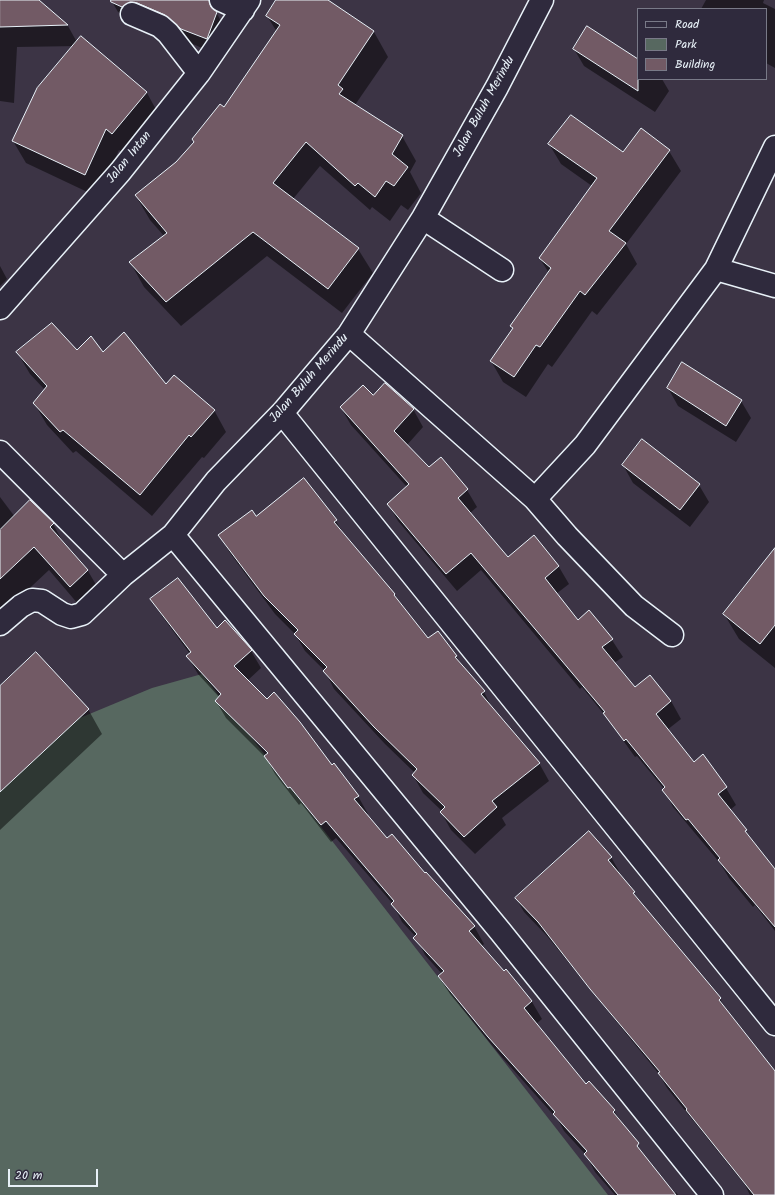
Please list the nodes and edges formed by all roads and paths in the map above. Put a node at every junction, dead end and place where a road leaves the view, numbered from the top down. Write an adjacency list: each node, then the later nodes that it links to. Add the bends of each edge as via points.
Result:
1 (221, 0): 3 (street)
2 (542, 0): 7 (street, Jalan Buluh Merindu)
3 (246, 5): 5 (street, Jalan Intan)
4 (132, 14): 5 (street, via 160,26 168,33)
5 (199, 73): 11 (street, Jalan Intan, via 120,172)
6 (775, 147): 9 (street)
7 (423, 218): 8 (street); 12 (street, Jalan Buluh Merindu)
8 (502, 270)
9 (716, 270): 10 (street); 15 (street, via 585,445)
10 (775, 286)
11 (0, 308)
12 (349, 334): 13 (street, Jalan Buluh Merindu); 15 (street)
13 (282, 414): 16 (street, Jalan Buluh Merindu, via 216,481); 20 (street)
14 (0, 452): 17 (street)
15 (535, 499): 19 (street, via 634,606)
16 (174, 535): 17 (street, Jalan Buluh Merindu); 21 (street, via 500,930)
17 (123, 575): 18 (street, Jalan Buluh Merindu, via 82,614 71,617 42,600 32,600)
18 (0, 624)
19 (672, 635)
20 (775, 1024)
21 (712, 1195)

